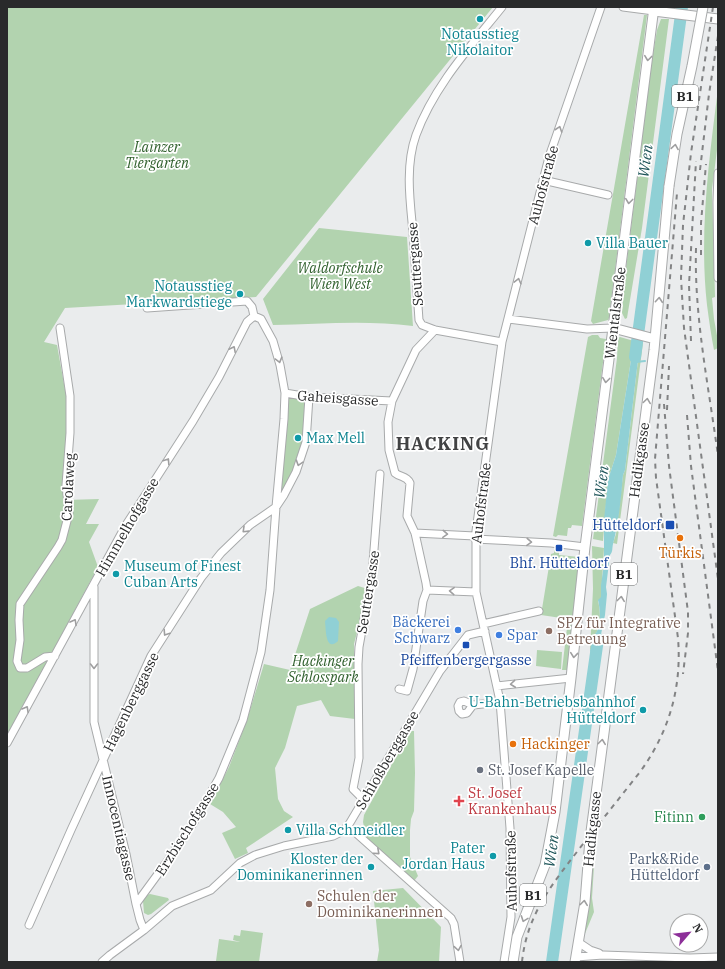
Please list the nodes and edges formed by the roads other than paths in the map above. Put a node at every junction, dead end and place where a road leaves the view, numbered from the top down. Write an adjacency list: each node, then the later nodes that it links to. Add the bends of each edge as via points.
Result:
1 (502, 7): 17 (street, Seuttergasse, via 456,64 428,107 416,137 410,166 410,192 419,320 422,325)
2 (601, 7): 8 (street, Auhofstraße, one-way to 2)
3 (623, 7): 5 (street)
4 (703, 7): 18 (main road, Hadikgasse / B1, one-way to 4, bridge, via 669,186)
5 (656, 10): 6 (main road); 16 (main road, Wientalstraße / B1, one-way to 16)
6 (718, 19)
7 (718, 173): 10 (street)
8 (543, 180): 9 (street); 14 (street, Auhofstraße, one-way to 8)
9 (608, 195)
10 (717, 202): 11 (street)
11 (718, 278)
12 (147, 308): 13 (street, Erzbischofgasse, via 247,301)
13 (254, 316): 20 (street, Erzbischofgasse, one-way to 20, via 261,319 273,341); 28 (street, Himmelhofgasse, one-way to 13, via 126,525 193,421 247,322)
14 (508, 319): 16 (street, via 587,329); 19 (street, Auhofstraße)
15 (60, 328): 33 (street, Carolaweg, via 70,396 66,485 69,513 62,540 20,604 17,661 20,668 27,668 45,657)
16 (616, 329): 18 (main road); 27 (main road, Wientalstraße / B1, one-way to 27)
17 (435, 330): 19 (street); 22 (street, via 416,350)
18 (653, 338): 46 (main road, Hadikgasse / B1, one-way to 18, via 585,902 590,838)
19 (502, 342): 26 (street, Auhofstraße)
20 (285, 393): 21 (street, Gaheisgasse); 24 (street, Erzbischofgasse)
21 (309, 397): 22 (street, Gaheisgasse); 24 (street, Erzbischofgasse, one-way to 24, via 306,442 296,472)
22 (392, 401): 25 (street, via 388,422 389,450 395,473 405,476 410,483 407,516)
23 (380, 474): 41 (street, Seuttergasse, via 372,575 358,664 359,758 353,790)
24 (276, 507): 40 (street, Hagenberggasse, one-way to 40, via 250,525 221,553 202,578 151,656); 43 (street, Erzbischofgasse, via 270,590 261,652 243,720 209,797 166,864)
25 (414, 533): 26 (street, one-way to 26); 29 (street)
26 (475, 537): 27 (street, one-way to 27); 30 (street, Auhofstraße)
27 (585, 547): 34 (main road, B1, one-way to 34)
28 (94, 585): 33 (street, Himmelhofgasse, one-way to 28); 40 (street, Innocentiagasse, one-way to 40, via 94,722)
29 (427, 590): 30 (street, one-way to 29); 36 (street, via 407,691)
30 (476, 592): 32 (street, Auhofstraße)
31 (539, 611): 32 (street)
32 (484, 627): 35 (street, Auhofstraße); 41 (street, Schloßberggasse, via 468,635 444,666)
33 (55, 656): 39 (street, Himmelhofgasse, one-way to 33)
34 (571, 678): 35 (street, one-way to 35); 53 (main road, B1, one-way to 53, via 553,828 545,865 517,937)
35 (497, 686): 52 (street, Auhofstraße, via 510,828 511,917)
36 (399, 689)
37 (482, 704): 38 (street)
38 (473, 705)
39 (7, 743)
40 (103, 761): 43 (street, Innocentiagasse); 44 (street, Hagenberggasse)
41 (364, 800): 42 (street, Schloßberggasse)
42 (348, 826): 45 (street, Schloßberggasse, via 333,836 284,846 247,858 235,866 217,886 200,896 172,906); 51 (street, one-way to 51, via 451,918)
43 (136, 904): 45 (street)
44 (29, 925)
45 (144, 930): 50 (street)
46 (578, 942): 48 (street); 49 (main road, Hadikgasse / B1)
47 (718, 957): 48 (street)
48 (603, 958): 49 (street)
49 (575, 960)
50 (102, 962)
51 (460, 962)
52 (504, 962)
53 (513, 962)

